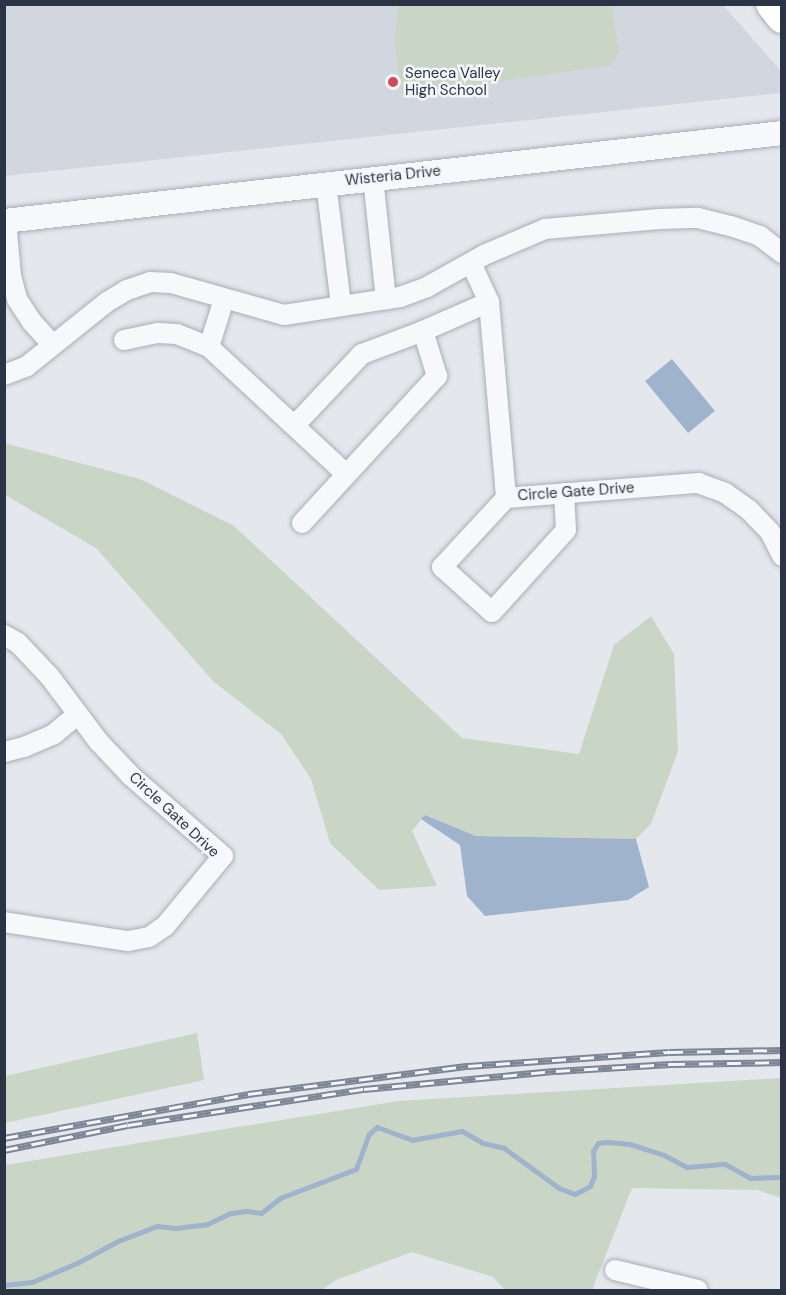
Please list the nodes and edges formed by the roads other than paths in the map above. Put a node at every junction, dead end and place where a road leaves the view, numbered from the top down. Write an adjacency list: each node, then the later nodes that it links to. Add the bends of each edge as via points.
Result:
1 (771, 4): 2 (main road)
2 (782, 18)
3 (782, 134): 4 (street, Wisteria Drive)
4 (373, 178): 5 (street, Wisteria Drive); 10 (street)
5 (326, 183): 6 (street, Wisteria Drive); 12 (street)
6 (5, 221): 15 (street, via 10,276 17,299)
7 (782, 253): 8 (street, via 760,236 731,226 698,218 660,219 545,229)
8 (471, 263): 10 (street, via 427,287); 11 (street, Circle Gate Drive)
9 (224, 299): 12 (street, via 284,315); 15 (street, via 171,283 150,282 107,302); 16 (street)
10 (386, 299): 12 (street)
11 (489, 302): 13 (street); 21 (street, Circle Gate Drive)
12 (341, 305)
13 (423, 331): 18 (street, via 362,354); 19 (street, via 437,375)
14 (124, 340): 16 (street, via 158,333 177,334)
15 (53, 345): 17 (street, via 27,366)
16 (209, 347): 18 (street)
17 (4, 375)
18 (295, 425): 19 (street)
19 (346, 474): 22 (street)
20 (564, 493): 21 (street, Circle Gate Drive); 21 (street, via 566,530 492,612 442,567); 23 (street, Circle Gate Drive, via 698,483 725,493 749,510 770,532)
21 (506, 498)
22 (302, 523)
23 (782, 556)
24 (4, 635): 25 (street, Circle Gate Drive, via 18,643 50,677)
25 (78, 715): 26 (street, via 54,734); 27 (street, Circle Gate Drive, via 131,776 223,856 165,926 149,937 128,941)
26 (4, 752)
27 (4, 922)
28 (615, 1270): 29 (street)
29 (698, 1290)

